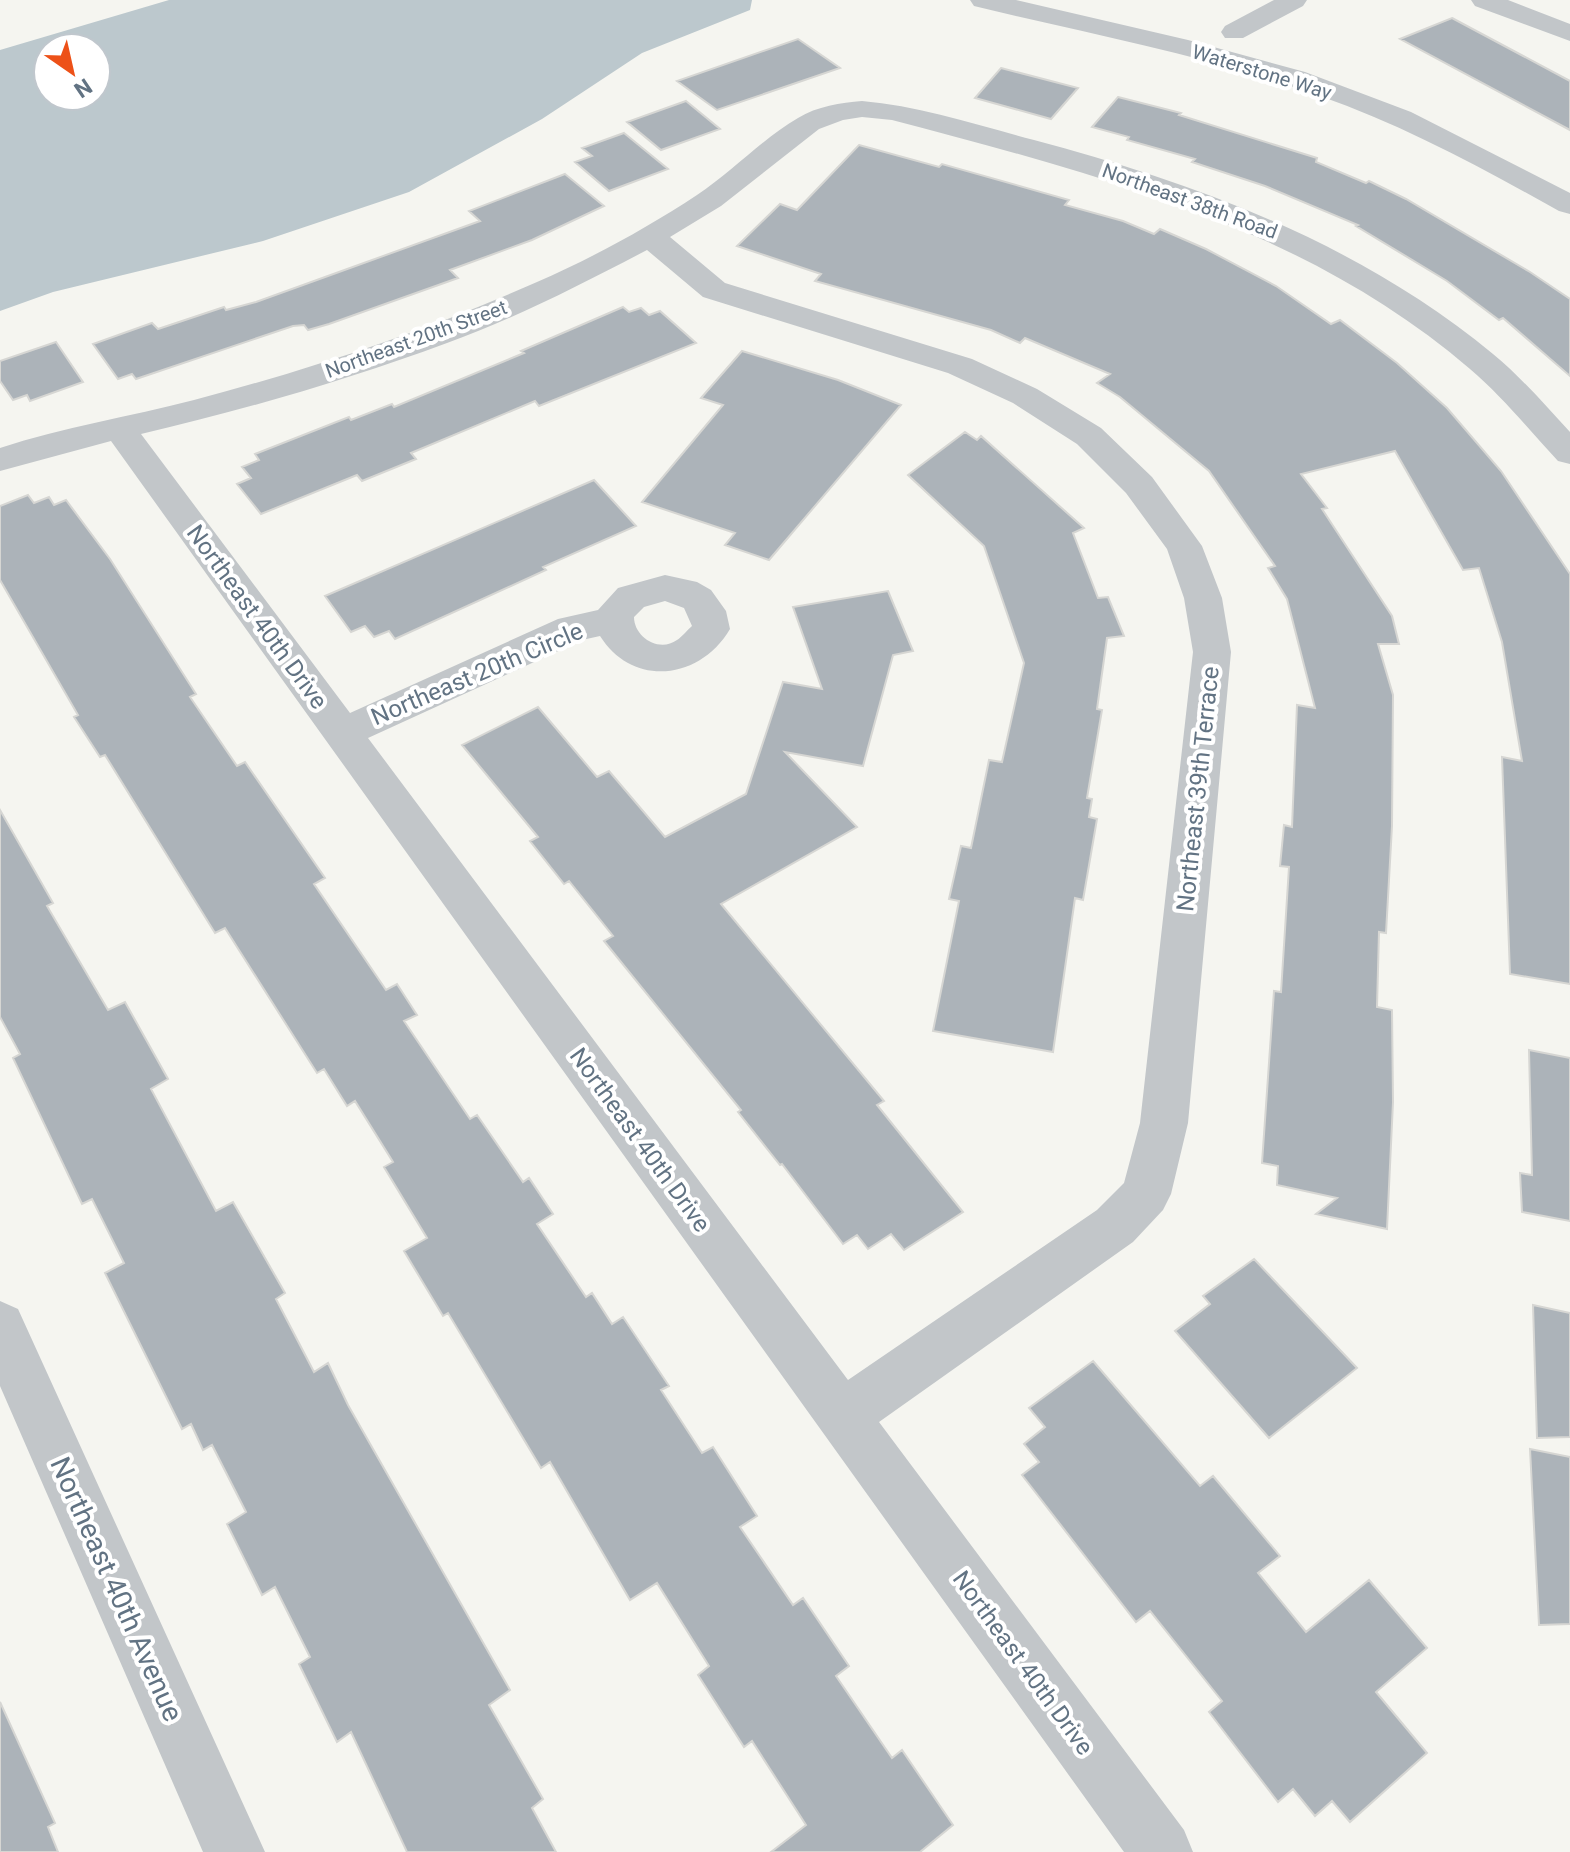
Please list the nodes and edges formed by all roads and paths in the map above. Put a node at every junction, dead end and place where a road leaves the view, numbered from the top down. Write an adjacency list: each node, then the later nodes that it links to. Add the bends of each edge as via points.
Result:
1 (983, 0): 7 (street, Waterstone Way)
2 (1251, 0): 5 (street)
3 (1294, 0): 5 (street)
4 (1484, 0): 6 (street)
5 (1234, 32): 7 (street)
6 (1570, 33)
7 (1215, 57): 9 (street, Waterstone Way, via 1296,79 1405,122)
8 (838, 112): 10 (street, Northeast 20th Street, via 809,123 710,200); 12 (street, Northeast 38th Road, via 893,112 1101,167 1273,230 1419,314 1480,361)
9 (1570, 205)
10 (649, 236): 11 (street, Northeast 20th Street, via 552,287 437,336 304,379); 17 (street, Northeast 39th Terrace, via 714,290 960,366 1025,396 1089,436 1139,485 1184,546 1203,598 1212,652 1164,1123 1146,1194 1115,1226)
11 (119, 428): 13 (street, Northeast 20th Street); 15 (street, Northeast 40th Drive)
12 (1570, 453)
13 (0, 460)
14 (613, 620): 15 (street, Northeast 20th Circle, via 572,629)
15 (342, 733): 17 (street, Northeast 40th Drive)
16 (0, 1326): 18 (street, Northeast 40th Avenue)
17 (842, 1416): 19 (street, Northeast 40th Drive)
18 (234, 1852)
19 (1162, 1852)

